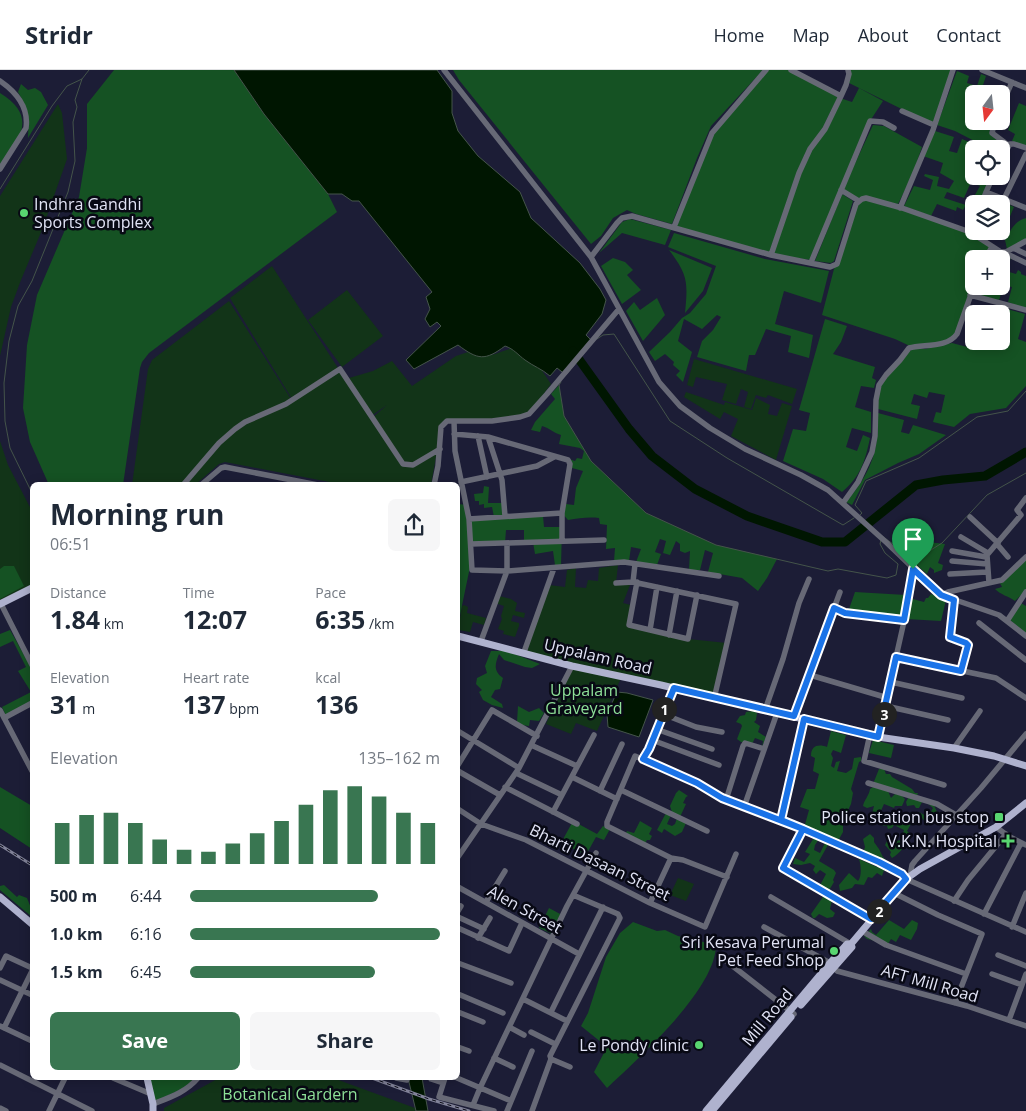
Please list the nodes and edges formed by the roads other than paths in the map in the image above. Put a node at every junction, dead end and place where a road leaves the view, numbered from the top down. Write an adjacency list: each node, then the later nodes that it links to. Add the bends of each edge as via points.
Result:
1 (444, 70): 43 (street)
2 (766, 70): 31 (street, via 712,133)
3 (791, 70): 11 (street)
4 (848, 70): 11 (street)
5 (953, 70): 13 (street)
6 (982, 70): 8 (street)
7 (0, 81): 20 (street, via 24,106 27,122)
8 (1012, 82): 9 (street); 10 (street)
9 (1010, 87)
10 (1026, 88)
11 (840, 96): 40 (street, via 799,173)
12 (902, 111): 13 (street)
13 (934, 125): 29 (street)
14 (894, 128): 22 (street, via 883,122 870,121)
15 (993, 130): 16 (street, via 992,133)
16 (1001, 140)
17 (1010, 145): 18 (street)
18 (1026, 148)
19 (1026, 154): 26 (street)
20 (0, 169)
21 (989, 185): 23 (street)
22 (841, 190): 27 (street); 44 (street)
23 (986, 192): 24 (street); 25 (street)
24 (985, 195)
25 (994, 195)
26 (1006, 195)
27 (859, 201): 29 (street, via 866,198); 40 (street, via 854,207 834,266)
28 (1010, 201): 30 (street)
29 (900, 208): 32 (street)
30 (1026, 208)
31 (674, 227): 40 (street); 43 (street, via 627,216 617,223)
32 (965, 230)
33 (982, 240): 35 (street)
34 (1026, 241): 36 (street)
35 (992, 247): 37 (street); 38 (street)
36 (1013, 248): 39 (street); 41 (street)
37 (990, 250)
38 (999, 250)
39 (1008, 250)
40 (771, 254)
41 (1026, 254)
42 (1010, 255): 45 (street)
43 (592, 257): 47 (street)
44 (812, 260)
45 (1026, 263)
46 (970, 295): 48 (street); 63 (street, via 954,338 909,348 882,379 877,392 872,452 858,482)
47 (619, 309): 49 (street, via 535,409 524,416 492,421); 63 (street, via 659,382 680,406 745,449 802,475)
48 (1026, 310)
49 (454, 421): 50 (street); 53 (street, via 442,424)
50 (454, 434): 51 (street); 61 (street)
51 (478, 436): 52 (street); 56 (street)
52 (488, 437): 54 (street); 55 (street)
53 (440, 448): 57 (street, via 413,465 404,464 340,369 286,404 235,429); 60 (street)
54 (554, 457): 55 (street, via 537,466); 64 (street, via 564,458 570,464)
55 (500, 475): 56 (street); 65 (street)
56 (487, 477): 61 (street)
57 (186, 482)
58 (205, 482): 59 (street, via 225,467)
59 (302, 482)
60 (434, 482)
61 (461, 482): 67 (street)
62 (1026, 498): 73 (street, via 1017,510 1021,515)
63 (843, 503): 82 (street)
64 (562, 513): 65 (street); 69 (street)
65 (505, 516): 67 (street)
66 (970, 517): 73 (street)
67 (469, 518): 72 (street)
68 (961, 536): 75 (street)
69 (562, 540): 70 (street); 71 (street)
70 (604, 540)
71 (507, 543): 72 (street); 83 (street)
72 (471, 544): 83 (street, via 472,570)
73 (998, 544): 75 (street); 76 (street)
74 (952, 551): 75 (street)
75 (987, 555): 80 (street)
76 (1008, 557)
77 (1026, 557): 90 (street, via 1002,580)
78 (952, 561): 80 (street)
79 (635, 564): 81 (street, via 624,562); 86 (street); 88 (street)
80 (986, 564): 84 (street)
81 (554, 568): 83 (street); 109 (street)
82 (913, 569): 97 (street); 101 (street)
83 (507, 571): 108 (street)
84 (987, 572): 85 (street); 90 (street)
85 (950, 574)
86 (719, 576)
87 (809, 579): 125 (street, via 798,603)
88 (635, 582): 89 (street); 91 (street); 104 (street, via 629,625)
89 (616, 583)
90 (988, 583): 97 (street)
91 (657, 587): 93 (street); 104 (street)
92 (30, 589): 99 (main road)
93 (677, 591): 96 (street); 105 (street)
94 (840, 592): 100 (street)
95 (1026, 592): 102 (street)
96 (697, 595): 105 (street, via 688,639); 118 (street, via 736,604)
97 (941, 595): 98 (street)
98 (954, 600): 102 (street, via 999,615); 114 (street, via 950,637 968,645)
99 (1, 604): 112 (street)
100 (834, 608): 101 (street, via 845,613); 115 (street)
101 (904, 620): 110 (street)
102 (1007, 621): 107 (street)
103 (979, 623): 111 (street)
104 (650, 630): 105 (street)
105 (669, 635)
106 (460, 636): 108 (main road, Uppalam Road)
107 (1026, 636)
108 (481, 641): 109 (main road, Uppalam Road)
109 (524, 652): 113 (main road, Uppalam Road)
110 (896, 657): 114 (street); 116 (street)
111 (1026, 660)
112 (30, 661)
113 (572, 666): 117 (main road, Uppalam Road); 139 (street)
114 (961, 671): 121 (street, via 996,678)
115 (810, 675): 119 (street); 129 (street)
116 (891, 682): 119 (street); 120 (street)
117 (674, 688): 118 (main road, Uppalam Road); 128 (street)
118 (714, 698): 125 (main road, Uppalam Road)
119 (888, 698): 123 (street)
120 (962, 698)
121 (1026, 698)
122 (30, 704): 130 (street)
123 (886, 706): 132 (street); 140 (street)
124 (0, 710): 130 (street)
125 (765, 710): 127 (main road, Uppalam Road)
126 (980, 711): 145 (street)
127 (777, 713): 129 (main road, Uppalam Road); 147 (street)
128 (663, 714): 133 (street); 135 (street, via 696,727)
129 (794, 716): 131 (main road, Uppalam Road)
130 (3, 719): 154 (street)
131 (804, 719): 136 (main road, Uppalam Road); 172 (street)
132 (948, 720)
133 (656, 729): 142 (street); 146 (street)
134 (460, 732): 141 (street)
135 (722, 732)
136 (870, 734): 140 (main road, Uppalam Road); 159 (street, via 864,762)
137 (1026, 734): 149 (street)
138 (594, 735): 152 (street)
139 (537, 736): 141 (street, via 492,710); 144 (street)
140 (878, 737): 145 (main road, Uppalam Road)
141 (473, 740): 150 (street); 155 (street)
142 (652, 740): 148 (street); 151 (street)
143 (622, 744): 162 (street)
144 (531, 745): 152 (street); 155 (street)
145 (954, 748): 149 (main road, Uppalam Road)
146 (712, 749)
147 (764, 749): 166 (street, via 745,743); 168 (street)
148 (643, 759): 161 (street, via 635,756); 166 (street)
149 (1004, 759): 153 (main road, Uppalam Road); 171 (street)
150 (460, 762)
151 (718, 765)
152 (577, 766): 157 (street)
153 (1026, 766)
154 (30, 767)
155 (517, 770): 160 (street); 164 (street)
156 (460, 772): 163 (street)
157 (572, 777): 162 (street); 164 (street)
158 (868, 783): 171 (street, via 932,802)
159 (944, 785)
160 (505, 787): 163 (street); 170 (street)
161 (621, 790): 165 (street); 177 (street)
162 (600, 791): 165 (street)
163 (500, 795): 173 (street)
164 (562, 795): 170 (street)
165 (617, 799): 183 (street, via 607,826)
166 (726, 800): 168 (street)
167 (1026, 802): 175 (main road, Mill Road)
168 (744, 807): 172 (street)
169 (460, 810): 173 (street, Bharti Dasaan Street)
170 (553, 812): 174 (street)
171 (956, 815): 186 (street, via 915,860)
172 (781, 820): 176 (street)
173 (482, 824): 181 (street); 185 (street, Bharti Dasaan Street, via 526,840)
174 (577, 824)
175 (996, 827): 178 (street); 186 (main road, Mill Road)
176 (803, 829): 186 (street); 201 (street, via 783,868)
177 (707, 830)
178 (1006, 834): 179 (street); 195 (street)
179 (1024, 844): 198 (street)
180 (596, 852): 185 (street)
181 (460, 854)
182 (736, 854): 187 (street)
183 (671, 858): 187 (street); 196 (street)
184 (505, 871): 194 (street)
185 (587, 872): 191 (street); 196 (street, Bharti Dasaan Street)
186 (908, 877): 190 (main road, Mill Road); 195 (street)
187 (726, 878): 196 (street, Bharti Dasaan Street, via 705,927)
188 (460, 888): 194 (street, Alen Street)
189 (1026, 893): 205 (street)
190 (894, 894): 201 (main road, Mill Road); 221 (street, via 982,934)
191 (573, 895): 197 (street); 211 (street)
192 (0, 897): 202 (main road)
193 (771, 897): 212 (street)
194 (486, 902): 203 (street, Alen Street)
195 (954, 902): 198 (street)
196 (650, 903)
197 (602, 907): 213 (street); 238 (street, via 620,915 619,920)
198 (984, 914): 205 (street)
199 (460, 918): 207 (street)
200 (490, 918): 207 (street)
201 (871, 919): 208 (main road, Mill Road)
202 (30, 922)
203 (522, 923): 210 (street, via 509,951); 211 (street, Alen Street)
204 (764, 927): 217 (street, AFT Mill Road)
205 (1012, 927): 209 (street)
206 (460, 929): 210 (street)
207 (484, 929): 210 (street)
208 (862, 931): 212 (main road, Mill Road); 221 (street, via 886,945)
209 (1026, 932)
210 (478, 938)
211 (551, 939): 213 (street, Alen Street); 231 (street)
212 (851, 944): 217 (main road, Mill Road, via 852,947)
213 (579, 954): 233 (street)
214 (998, 955): 218 (street)
215 (726, 960): 234 (street)
216 (460, 964): 226 (street)
217 (832, 965): 232 (street, AFT Mill Road, via 837,971); 234 (main road, Mill Road)
218 (1026, 966)
219 (0, 968): 220 (street, via 6,956)
220 (30, 969)
221 (966, 974): 232 (street)
222 (992, 974): 227 (street)
223 (1026, 974): 227 (street)
224 (30, 975): 228 (street)
225 (0, 980): 228 (street)
226 (511, 982)
227 (1022, 985): 237 (street)
228 (23, 991): 229 (street); 241 (street)
229 (30, 994)
230 (460, 995): 236 (street)
231 (523, 998): 233 (street); 242 (street)
232 (954, 1003): 237 (street, AFT Mill Road)
233 (551, 1012): 238 (street)
234 (792, 1012): 276 (main road, Mill Road); 277 (main road, Mill Road)
235 (460, 1013): 239 (street)
236 (503, 1013)
237 (1009, 1020): 240 (street, AFT Mill Road)
238 (567, 1021): 246 (street)
239 (483, 1022)
240 (1026, 1026)
241 (2, 1027): 245 (street)
242 (509, 1027): 244 (street); 250 (street)
243 (531, 1032): 246 (street)
244 (524, 1035)
245 (30, 1040)
246 (556, 1044): 251 (street)
247 (460, 1047): 248 (street)
248 (469, 1051)
249 (532, 1051): 266 (street)
250 (494, 1058): 253 (street); 263 (street)
251 (551, 1059): 254 (street); 275 (street)
252 (0, 1065): 256 (street)
253 (512, 1067)
254 (570, 1067)
255 (460, 1079): 263 (street)
256 (30, 1080)
257 (31, 1080): 264 (street)
258 (64, 1080): 264 (street)
259 (118, 1080): 265 (street)
260 (148, 1080): 265 (main road)
261 (196, 1080): 268 (street, via 190,1088)
262 (444, 1080): 267 (street, via 439,1097)
263 (480, 1088): 266 (street); 267 (street)
264 (57, 1093): 271 (street); 272 (street)
265 (151, 1094): 268 (main road)
266 (511, 1101): 274 (street)
267 (474, 1105): 273 (street)
268 (153, 1107)
269 (0, 1108): 270 (street)
270 (6, 1111)
271 (49, 1111)
272 (92, 1111)
273 (494, 1111)
274 (507, 1111)
275 (532, 1111)
276 (706, 1111)
277 (712, 1111)

